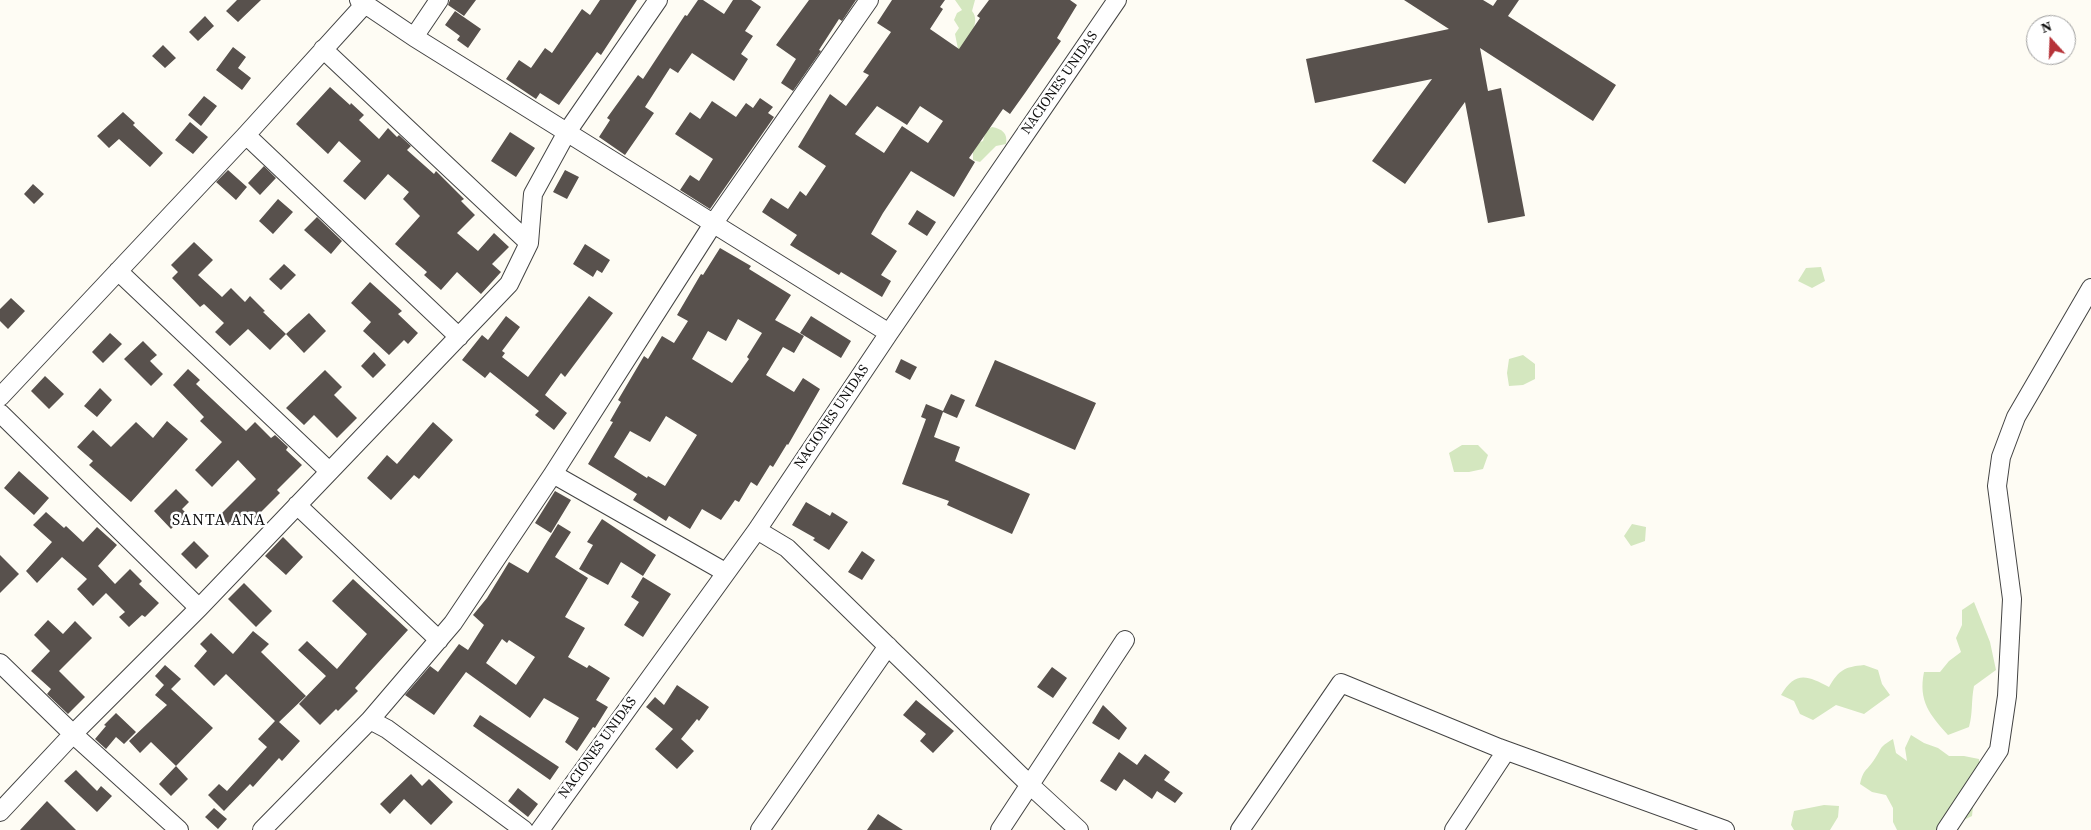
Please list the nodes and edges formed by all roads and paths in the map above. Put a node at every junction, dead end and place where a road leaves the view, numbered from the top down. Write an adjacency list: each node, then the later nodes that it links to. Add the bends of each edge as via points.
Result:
1 (439, 0): 6 (street)
2 (658, 0): 8 (street)
3 (869, 0): 10 (street)
4 (1118, 0): 14 (street, NACIONES UNIDAS)
5 (363, 2): 6 (street); 7 (street)
6 (414, 37): 8 (street)
7 (323, 49): 9 (street); 11 (street)
8 (567, 132): 10 (street); 11 (street, via 533,194)
9 (246, 135): 12 (street); 15 (street)
10 (713, 224): 14 (street); 19 (street)
11 (529, 243): 15 (street, via 509,284)
12 (118, 271): 16 (street); 18 (street)
13 (2091, 288): 44 (street, via 2016,417 2001,457 1997,486 2012,599 2007,696 1999,750)
14 (888, 333): 21 (street, NACIONES UNIDAS)
15 (459, 336): 18 (street)
16 (0, 397)
17 (0, 413): 23 (street)
18 (330, 472): 20 (street)
19 (553, 474): 22 (street); 24 (street)
20 (297, 505): 23 (street); 24 (street)
21 (757, 530): 22 (street, NACIONES UNIDAS); 26 (street, via 787,548)
22 (725, 572): 37 (street, NACIONES UNIDAS)
23 (199, 608): 29 (street)
24 (438, 640): 28 (street)
25 (1125, 640): 31 (street)
26 (888, 646): 31 (street); 38 (street)
27 (0, 662): 29 (street)
28 (370, 720): 35 (street); 36 (street, via 387,729)
29 (73, 734): 32 (street); 34 (street)
30 (1506, 751): 33 (street); 41 (street, via 1340,683); 42 (street)
31 (1030, 785): 39 (street); 40 (street)
32 (0, 812)
33 (1707, 828): 43 (street)
34 (179, 830)
35 (262, 830)
36 (524, 830)
37 (540, 830)
38 (760, 830)
39 (1000, 830)
40 (1079, 830)
41 (1240, 830)
42 (1454, 830)
43 (1725, 830)
44 (1946, 830)

